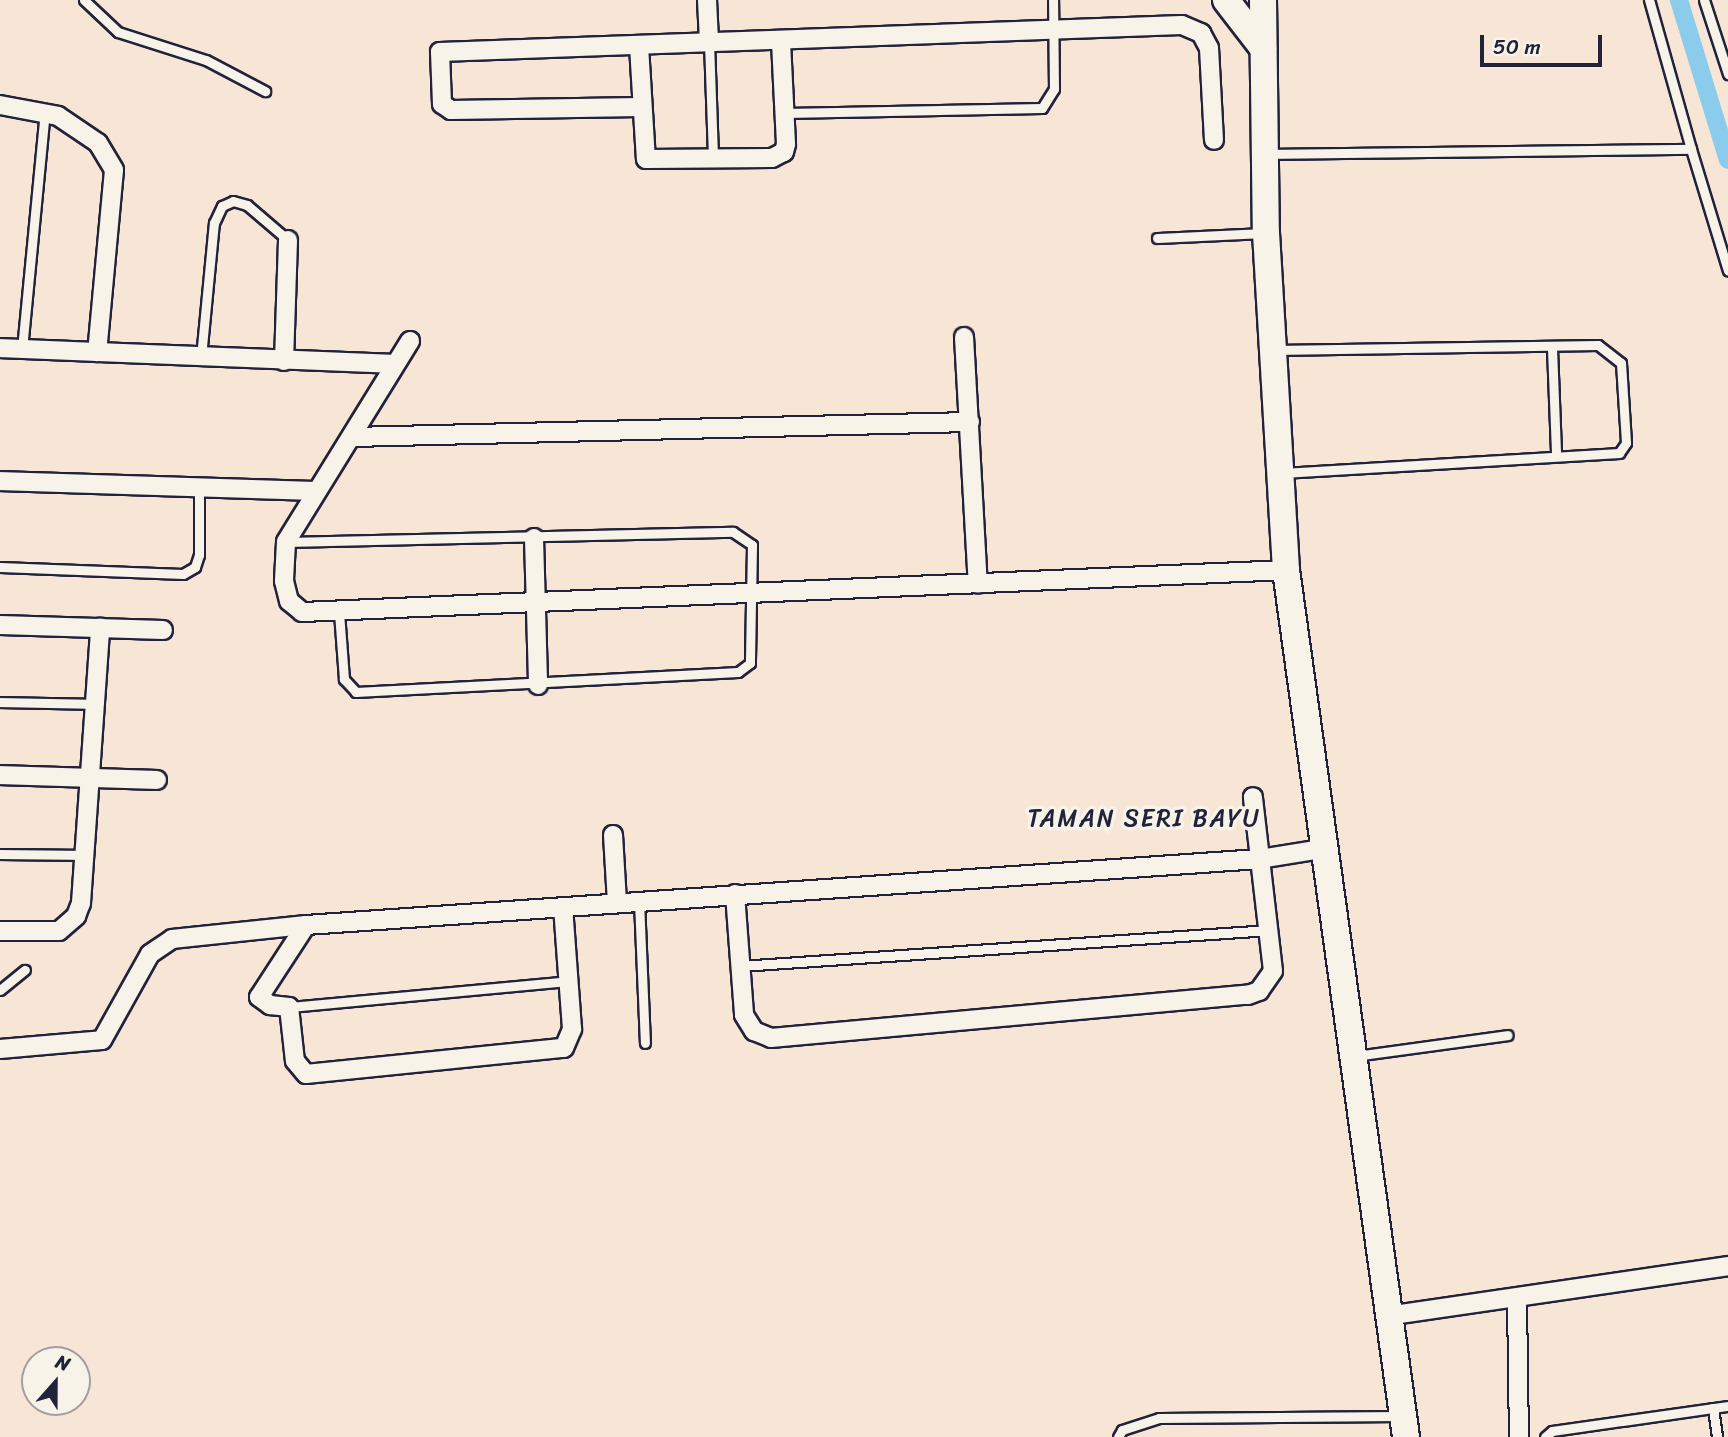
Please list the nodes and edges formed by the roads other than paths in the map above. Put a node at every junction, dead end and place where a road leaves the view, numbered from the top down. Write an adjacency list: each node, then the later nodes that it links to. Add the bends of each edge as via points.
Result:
1 (84, 0): 14 (lane, via 118,32 194,55)
2 (707, 0): 9 (street)
3 (1052, 0): 8 (lane)
4 (1226, 0): 12 (street)
5 (1263, 0): 12 (street)
6 (1649, 0): 20 (lane)
7 (1704, 0): 13 (lane)
8 (1054, 29): 10 (street); 18 (lane, via 1052,97 1042,108); 19 (street, via 1182,25 1201,33 1209,48)
9 (709, 41): 10 (street); 11 (street); 22 (lane)
10 (781, 41): 18 (street)
11 (639, 46): 16 (street); 16 (street, via 440,52 442,104 451,110)
12 (1264, 49): 21 (street)
13 (1728, 74)
14 (265, 91)
15 (0, 105): 17 (street)
16 (640, 107): 22 (street, via 646,159)
17 (45, 112): 31 (lane); 33 (street, via 98,143 114,170)
18 (785, 113): 22 (street, via 786,144 779,156)
19 (1214, 139)
20 (1691, 149): 21 (lane); 26 (lane)
21 (1266, 154): 23 (street)
22 (713, 159)
23 (1266, 233): 24 (lane); 32 (street)
24 (1157, 239)
25 (288, 240): 34 (lane, via 247,205 233,201 222,206 215,223); 35 (street)
26 (1728, 271)
27 (964, 337): 37 (street)
28 (410, 341): 36 (street)
29 (0, 348): 31 (street)
30 (1552, 348): 32 (lane); 39 (lane); 39 (lane, via 1598,345 1622,363 1626,443 1619,453)
31 (22, 349): 33 (street)
32 (1272, 349): 40 (street)
33 (97, 352): 34 (street)
34 (201, 357): 35 (street)
35 (284, 361): 36 (street)
36 (394, 364): 38 (street)
37 (970, 422): 38 (street); 48 (street)
38 (352, 437): 43 (street)
39 (1556, 454): 40 (lane)
40 (1278, 473): 47 (street)
41 (0, 481): 42 (street)
42 (199, 486): 43 (street); 46 (lane, via 199,555 195,567 183,574)
43 (314, 491): 45 (street)
44 (534, 538): 45 (lane); 49 (lane, via 733,532 752,545); 50 (street)
45 (286, 542): 51 (street, via 284,581 295,608)
46 (0, 567)
47 (1286, 570): 48 (street); 63 (street)
48 (978, 584): 49 (street)
49 (751, 595): 50 (street); 55 (lane, via 750,663 738,672)
50 (535, 604): 51 (street); 55 (street)
51 (339, 613): 55 (lane, via 344,679 356,692)
52 (0, 625): 53 (street)
53 (100, 628): 54 (street); 57 (street)
54 (163, 630)
55 (538, 685)
56 (0, 702): 57 (lane)
57 (96, 704): 59 (street)
58 (0, 775): 59 (street)
59 (92, 778): 60 (street); 65 (street)
60 (157, 780)
61 (1253, 797): 66 (street)
62 (613, 835): 69 (street)
63 (1321, 849): 66 (street); 82 (street)
64 (0, 854): 65 (lane)
65 (86, 855): 73 (street, via 81,903 68,925 45,933)
66 (1260, 859): 67 (street); 72 (street)
67 (735, 894): 68 (street); 74 (street)
68 (639, 901): 69 (street); 80 (lane)
69 (617, 902): 70 (street)
70 (563, 907): 71 (street); 76 (street)
71 (306, 925): 78 (street, via 260,992 266,1004); 81 (street, via 162,943 150,954 105,1037 89,1044 60,1040)
72 (1269, 930): 74 (lane); 74 (street, via 1273,971 1259,991 1248,995 797,1038 754,1031 744,1015)
73 (0, 931)
74 (739, 966)
75 (24, 970): 77 (lane)
76 (569, 981): 78 (lane); 78 (street, via 572,1029 556,1052 306,1073 295,1061)
77 (0, 990)
78 (289, 1007)
79 (1508, 1035): 82 (lane)
80 (645, 1043)
81 (0, 1049)
82 (1353, 1057): 85 (street)
83 (1728, 1266): 84 (street)
84 (1517, 1298): 85 (street); 90 (street)
85 (1393, 1315): 88 (street)
86 (1728, 1406): 87 (lane)
87 (1713, 1408): 91 (lane, via 1552,1431); 92 (lane)
88 (1405, 1427): 89 (lane, via 1160,1419 1122,1430)
89 (1118, 1437)
90 (1519, 1437)
91 (1545, 1437)
92 (1717, 1437)

